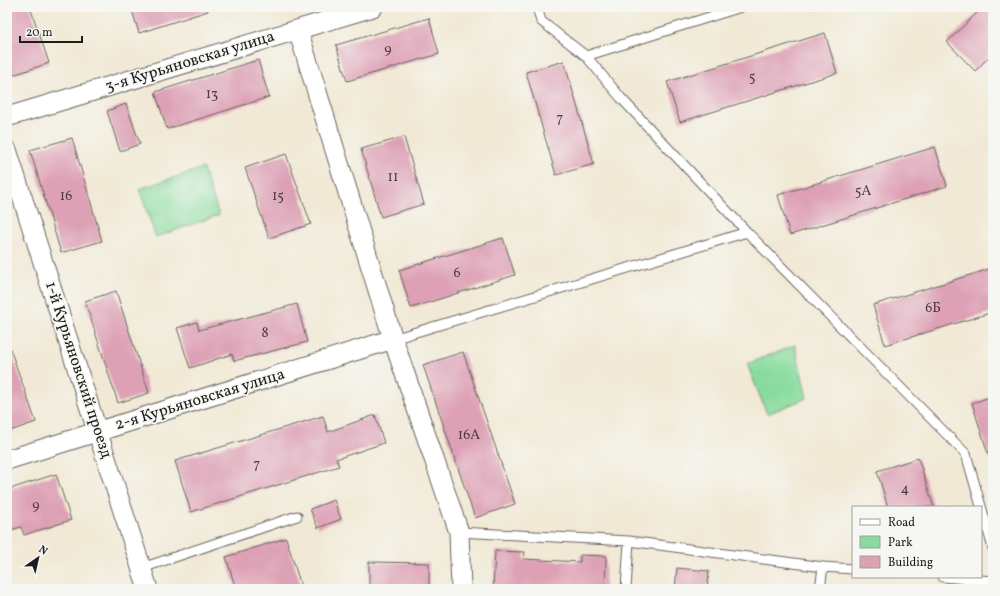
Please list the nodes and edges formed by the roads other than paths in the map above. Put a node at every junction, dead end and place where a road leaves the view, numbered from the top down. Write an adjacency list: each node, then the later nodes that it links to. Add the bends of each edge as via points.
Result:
1 (373, 7): 4 (street, 3-я Курьяновская улица)
2 (537, 7): 5 (lane, via 542,21)
3 (741, 7): 5 (lane)
4 (298, 30): 6 (street, 3-я Курьяновская улица); 9 (street)
5 (586, 56): 8 (lane, via 621,98)
6 (7, 118)
7 (7, 150): 10 (street, 1-й Курьяновский проезд)
8 (747, 232): 9 (lane); 12 (lane, via 966,454)
9 (393, 339): 10 (street, 2-я Курьяновская улица); 15 (street)
10 (98, 432): 11 (street, 2-я Курьяновская улица); 19 (street, 1-й Курьяновский проезд)
11 (7, 460)
12 (981, 506)
13 (982, 510): 17 (lane)
14 (297, 516): 19 (lane)
15 (459, 532): 16 (lane); 24 (street)
16 (629, 541): 18 (lane); 25 (lane)
17 (993, 548)
18 (823, 567): 20 (lane); 26 (lane)
19 (142, 568): 23 (street, 1-й Курьяновский проезд)
20 (852, 569)
21 (956, 578): 22 (lane)
22 (993, 581)
23 (148, 589)
24 (461, 589)
25 (626, 589)
26 (820, 589)

